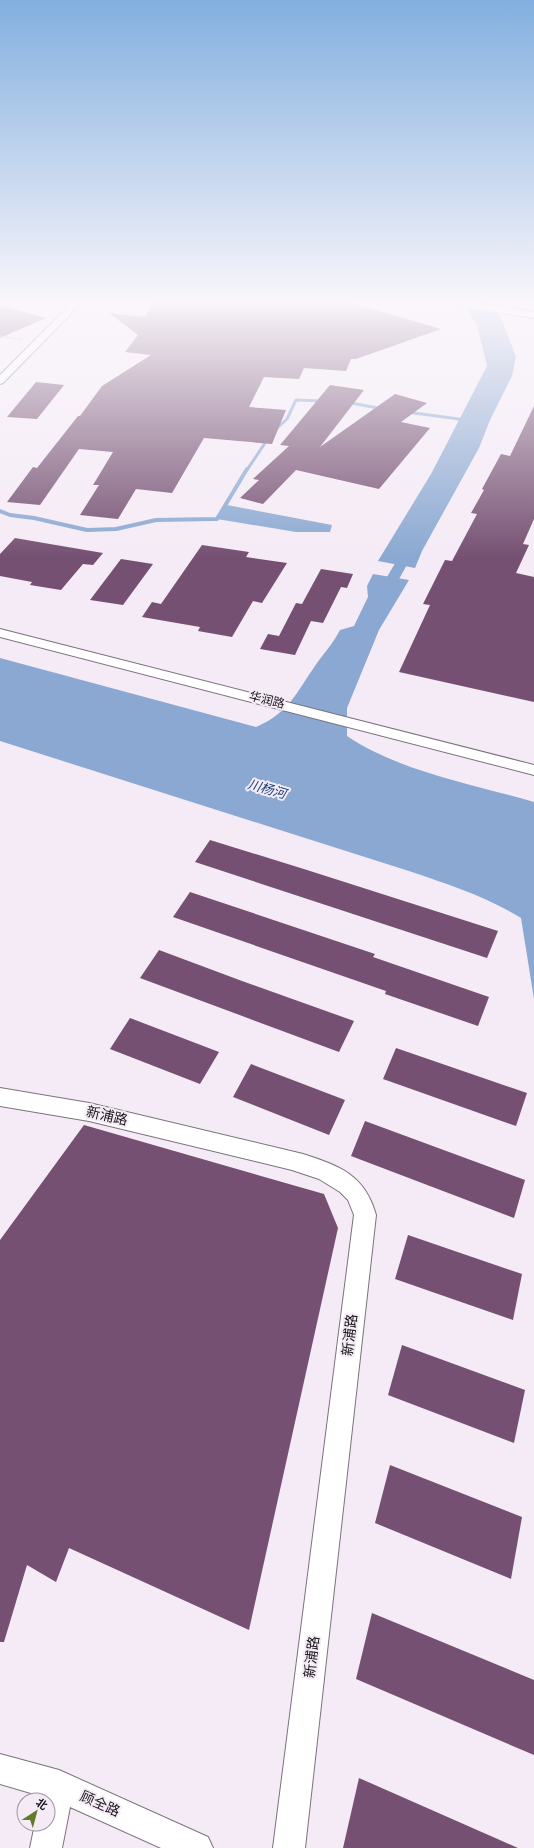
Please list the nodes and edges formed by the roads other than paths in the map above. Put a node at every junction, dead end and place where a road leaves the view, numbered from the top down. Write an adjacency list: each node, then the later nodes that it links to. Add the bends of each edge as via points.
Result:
1 (0, 633): 2 (street, 华润路)
2 (534, 770)
3 (0, 1097): 8 (street, 新浦路, via 89,1112 292,1160 319,1168 339,1178 357,1194 363,1204 365,1215)
4 (0, 1769): 5 (street, 顾全路)
5 (59, 1786): 6 (street); 7 (street, 顾全路)
6 (46, 1848)
7 (197, 1848)
8 (289, 1848)

